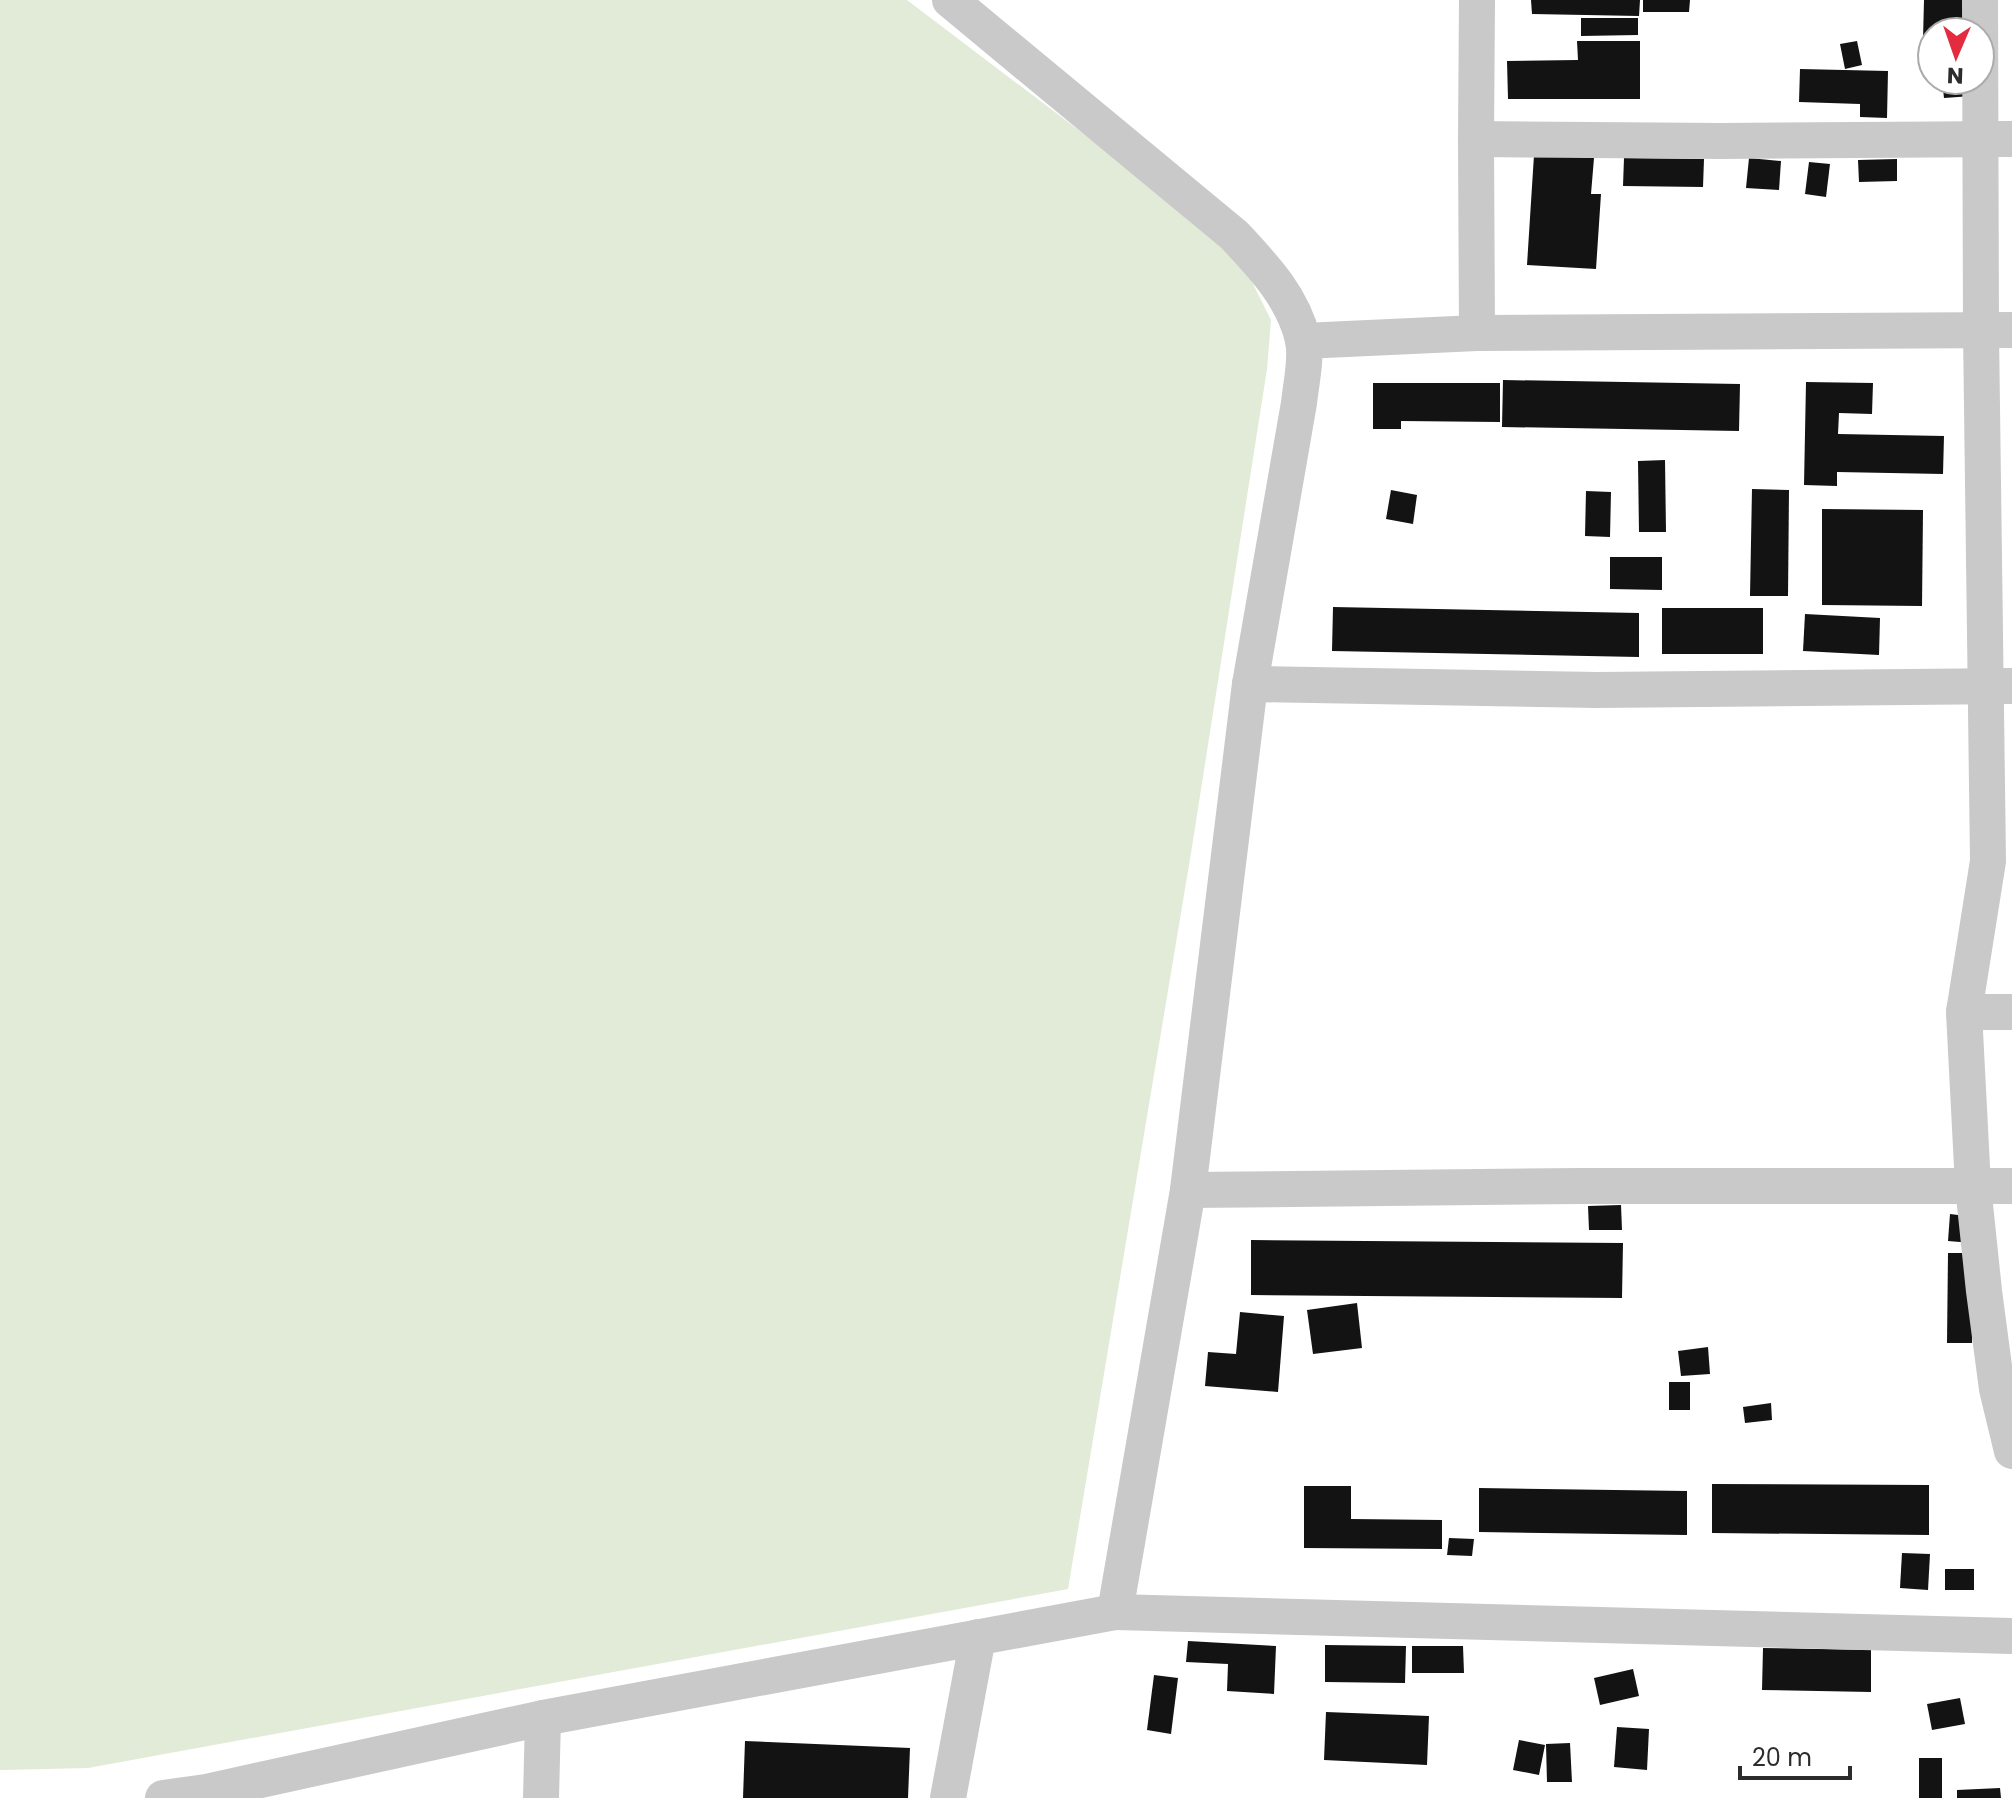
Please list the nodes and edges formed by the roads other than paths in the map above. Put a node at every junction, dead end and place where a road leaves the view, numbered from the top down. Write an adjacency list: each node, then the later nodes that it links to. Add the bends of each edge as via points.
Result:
1 (950, 0): 4 (street)
2 (1477, 0): 5 (street)
3 (1980, 0): 6 (street)
4 (988, 14): 9 (street, via 1234,235 1289,302)
5 (1476, 139): 6 (street); 8 (street)
6 (1996, 140): 7 (street)
7 (1996, 330): 8 (street); 10 (street)
8 (1477, 333): 9 (street)
9 (1303, 341): 11 (street, via 1299,403)
10 (1998, 522): 12 (street)
11 (1250, 684): 12 (street, via 1597,690); 18 (street)
12 (1999, 686): 13 (street)
13 (2000, 861): 14 (street)
14 (1964, 1012): 15 (street); 16 (street)
15 (2012, 1012)
16 (1973, 1186): 17 (street); 18 (street); 19 (street, via 1984,1291)
17 (2012, 1186)
18 (1188, 1190): 21 (street)
19 (2005, 1388): 20 (street)
20 (2012, 1451)
21 (1115, 1612): 22 (street); 23 (street)
22 (2012, 1636)
23 (978, 1637): 24 (street); 28 (street)
24 (543, 1718): 25 (street); 27 (street)
25 (206, 1795): 26 (street)
26 (163, 1798)
27 (541, 1798)
28 (948, 1798)

